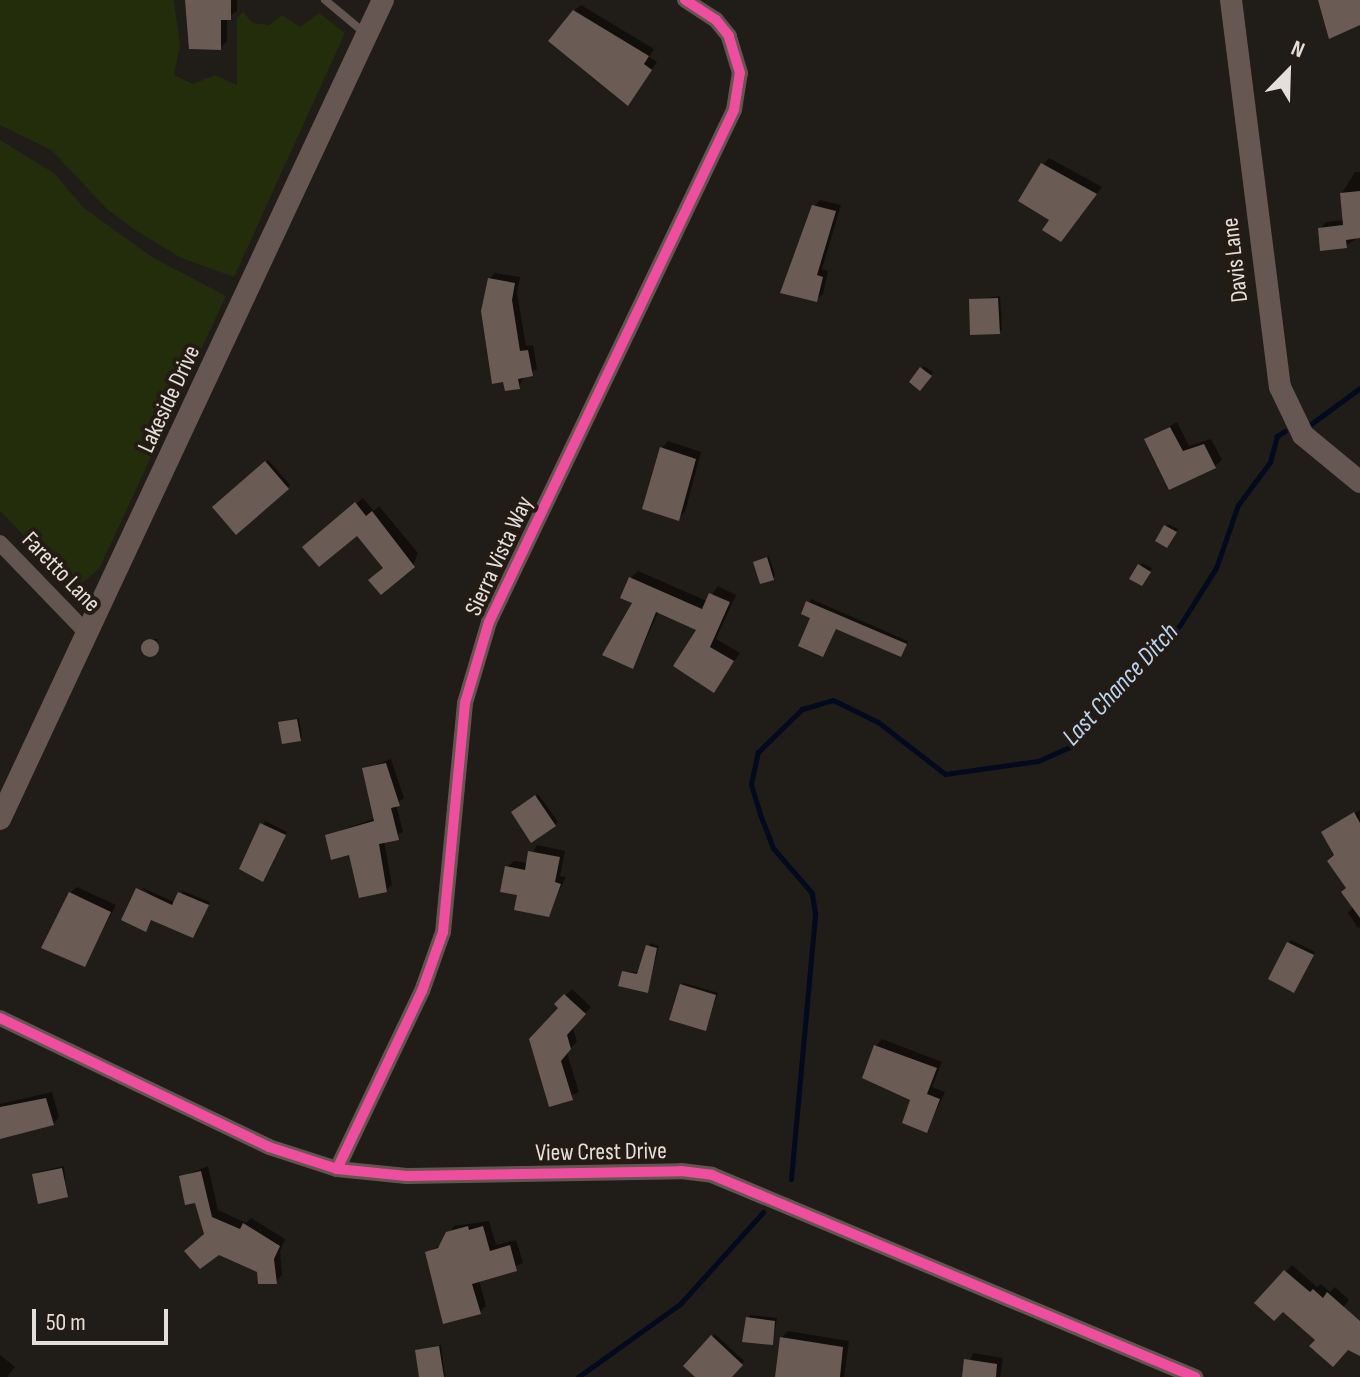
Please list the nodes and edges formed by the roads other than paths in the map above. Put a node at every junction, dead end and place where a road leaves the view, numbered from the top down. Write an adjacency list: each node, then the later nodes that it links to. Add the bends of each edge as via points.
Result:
1 (325, 0): 5 (lane)
2 (383, 0): 5 (street, Lakeside Drive)
3 (685, 0): 11 (street, Sierra Vista Way, via 716,20 729,36 740,73 737,102 489,622 465,703 443,932 422,991)
4 (1231, 0): 6 (street, Davis Lane, via 1280,387 1303,435)
5 (367, 35): 8 (street, Lakeside Drive)
6 (1360, 482)
7 (0, 543): 8 (street, Faretto Lane)
8 (88, 634): 9 (street, Lakeside Drive)
9 (0, 819)
10 (0, 1018): 11 (street, View Crest Drive, via 269,1147)
11 (337, 1169): 12 (street, View Crest Drive, via 407,1176 681,1171 712,1175)
12 (1195, 1377)

